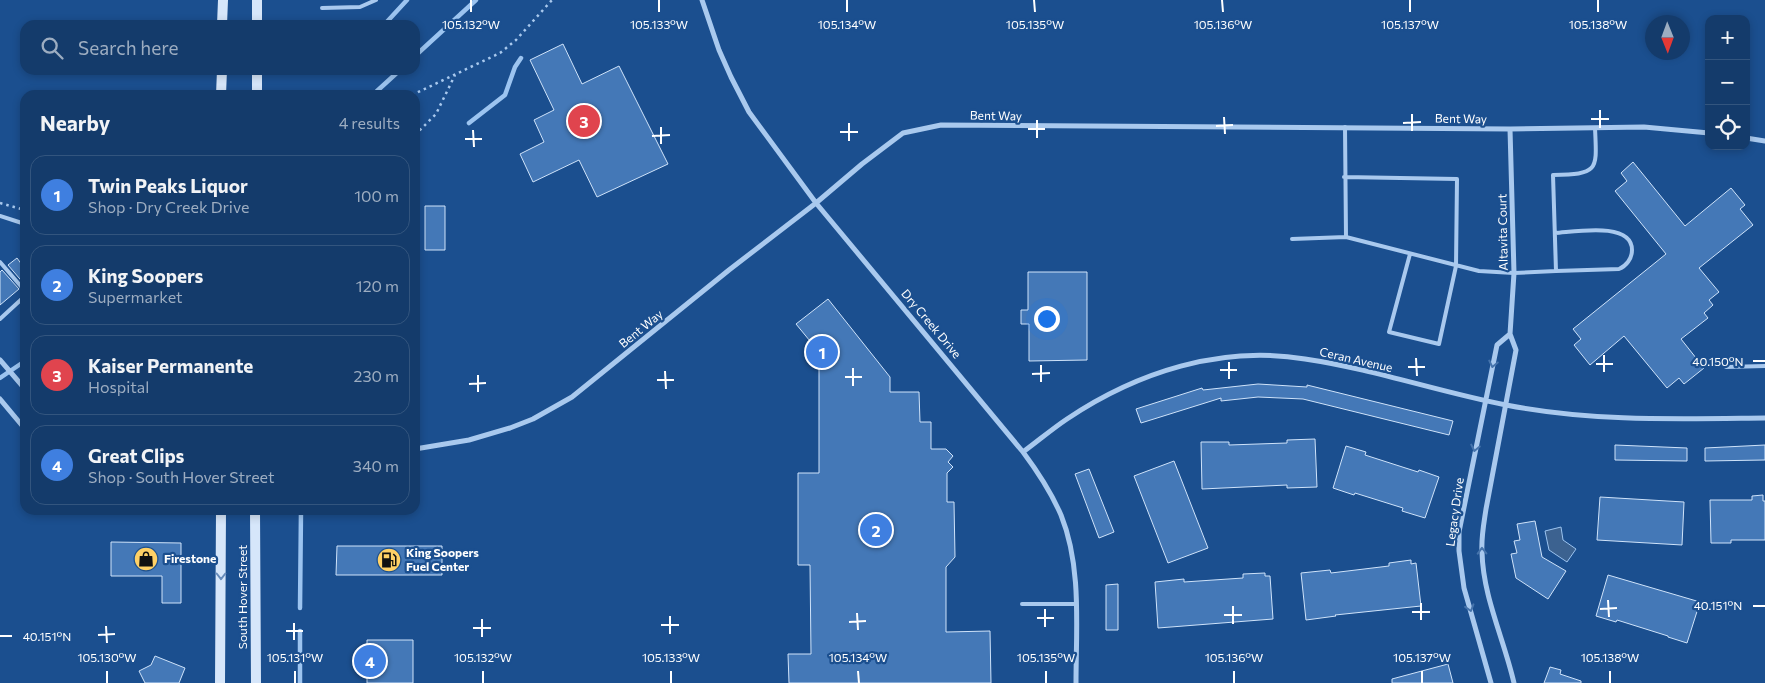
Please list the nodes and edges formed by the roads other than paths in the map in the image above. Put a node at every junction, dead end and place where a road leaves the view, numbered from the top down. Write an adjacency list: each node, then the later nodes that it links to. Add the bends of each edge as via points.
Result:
1 (223, 0): 6 (main road)
2 (257, 0): 7 (main road)
3 (376, 0): 5 (lane, via 360,7)
4 (702, 0): 19 (street, Dry Creek Drive, via 739,95)
5 (322, 8)
6 (222, 20)
7 (257, 20)
8 (222, 75): 10 (main road)
9 (257, 75): 11 (main road)
10 (222, 90)
11 (258, 90)
12 (1345, 128): 14 (street, Bent Way); 18 (lane); 19 (street, Bent Way, via 942,125 903,133)
13 (1596, 128): 14 (street, Bent Way); 15 (street, Bent Way, via 1644,127); 22 (lane, via 1596,161 1590,170 1554,175)
14 (1510, 130): 29 (street, Altavita Court)
15 (1705, 133)
16 (1750, 139): 17 (street)
17 (1765, 141)
18 (1344, 177): 23 (lane); 27 (lane, via 1457,179)
19 (816, 203): 43 (street, Bent Way, via 572,397 510,428 469,440); 44 (street, Dry Creek Drive)
20 (0, 216): 21 (lane)
21 (20, 222)
22 (1555, 233): 28 (lane); 28 (lane, via 1615,231 1626,236 1632,249 1629,260 1619,269)
23 (1346, 237): 24 (lane); 25 (lane)
24 (1292, 240)
25 (1410, 254): 27 (lane); 27 (lane, via 1389,332 1439,344)
26 (0, 262): 30 (lane)
27 (1456, 266): 29 (lane, via 1479,272)
28 (1556, 271): 29 (lane)
29 (1514, 273): 33 (street, Altavita Court)
30 (20, 285)
31 (20, 301): 32 (lane)
32 (0, 319)
33 (1510, 334): 39 (street, one-way to 39, via 1497,345); 40 (street, Altavita Court, via 1516,350)
34 (0, 360): 37 (street)
35 (1765, 366): 36 (lane)
36 (1726, 367)
37 (20, 383)
38 (0, 399): 42 (street)
39 (1485, 400): 40 (street, Ceran Avenue); 44 (street, Ceran Avenue, via 1315,360 1268,355 1230,356 1182,365 1126,385 1067,419); 52 (street, Legacy Drive, one-way to 52, via 1461,524 1459,551 1464,588)
40 (1506, 405): 41 (street, Ceran Avenue, via 1605,417 1666,420); 53 (street, one-way to 40, via 1489,599 1482,552 1482,534)
41 (1765, 418)
42 (20, 423)
43 (420, 448)
44 (1023, 452): 48 (street, Dry Creek Drive, via 1051,495 1066,529 1074,567)
45 (221, 515): 49 (main road, South Hover Street, one-way to 49)
46 (255, 515): 50 (main road, South Hover Street)
47 (1022, 604): 48 (lane)
48 (1076, 604): 51 (street, Dry Creek Drive)
49 (220, 683)
50 (256, 683)
51 (1076, 683)
52 (1491, 683)
53 (1514, 683)

